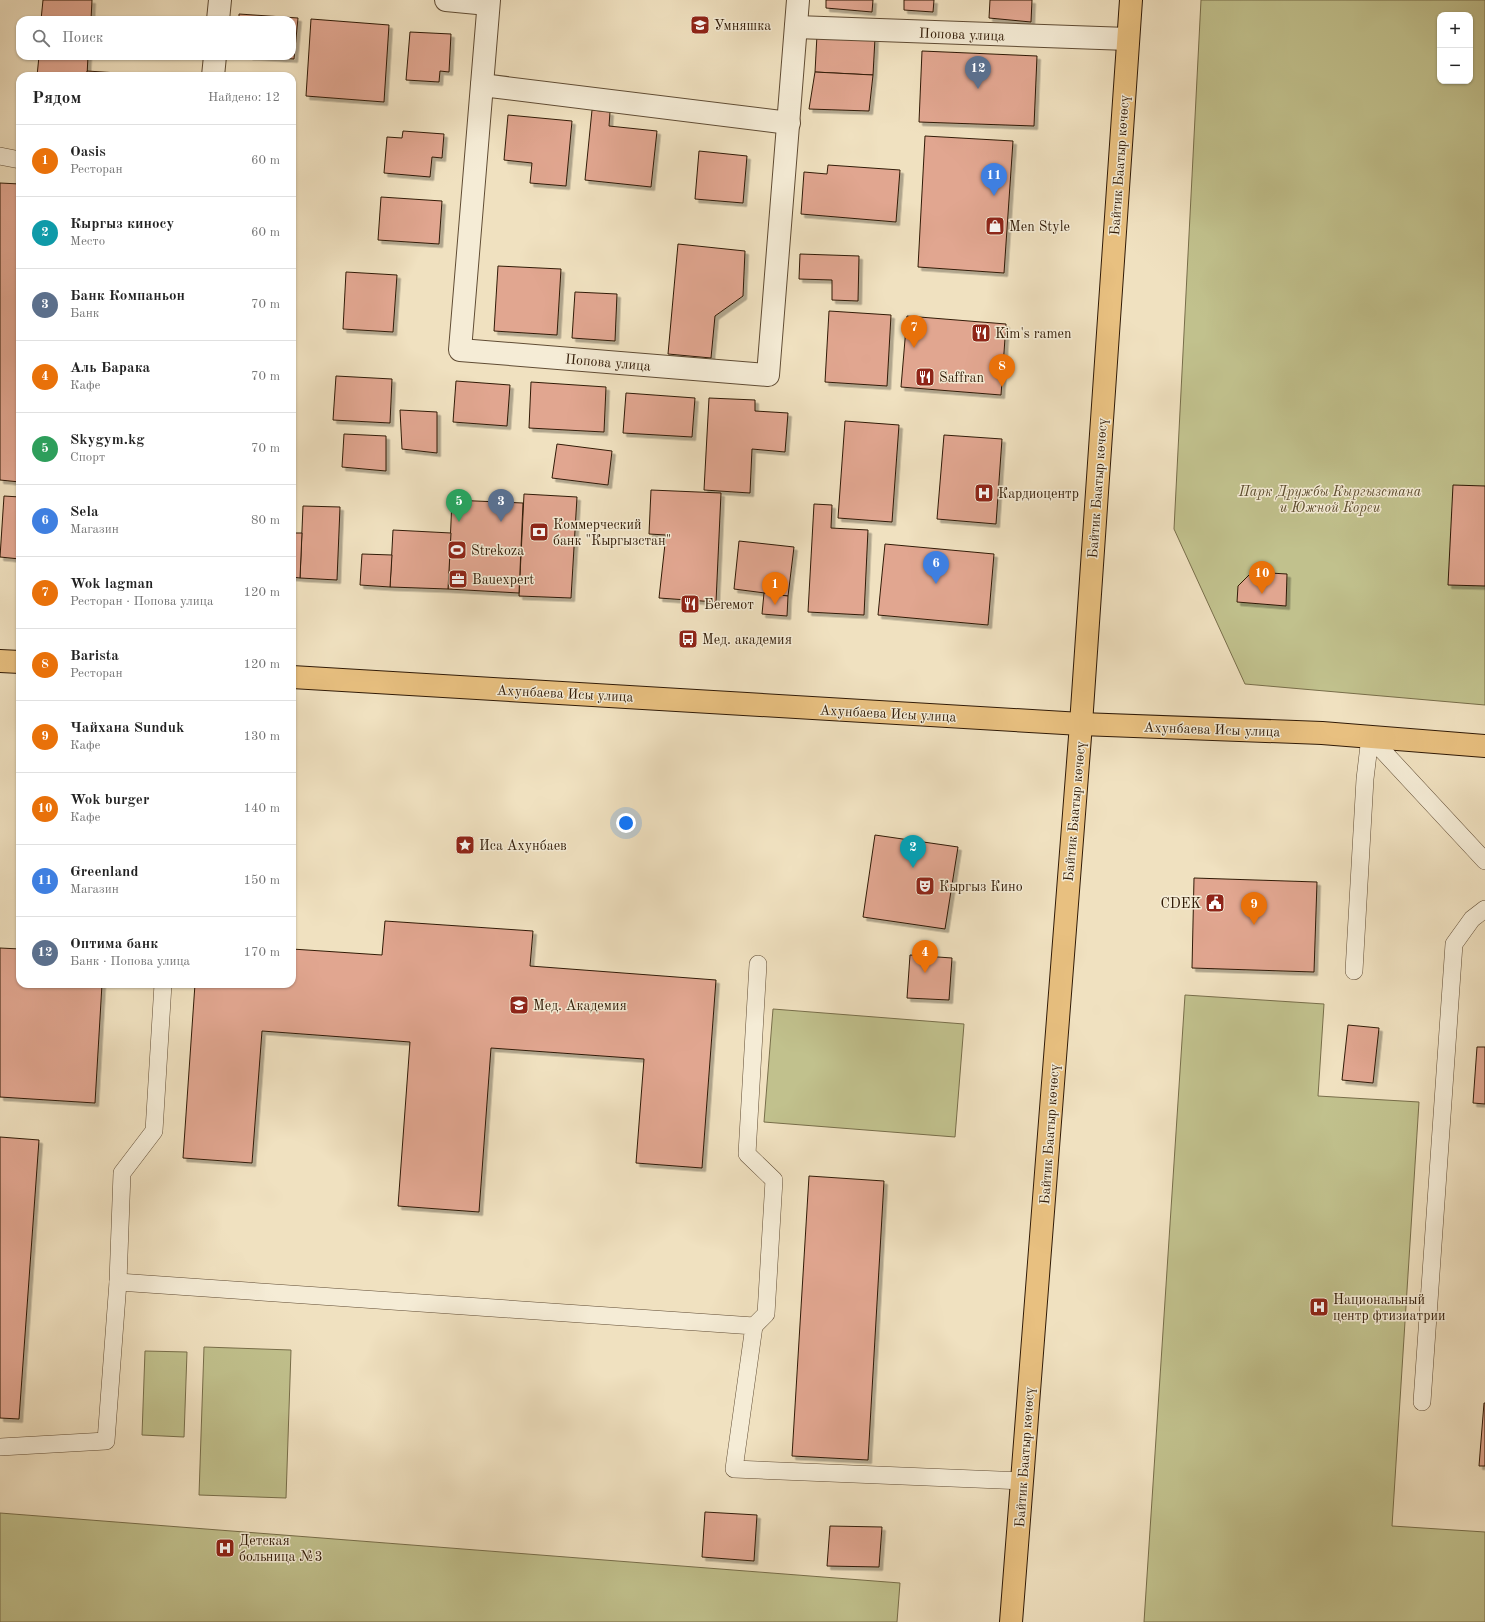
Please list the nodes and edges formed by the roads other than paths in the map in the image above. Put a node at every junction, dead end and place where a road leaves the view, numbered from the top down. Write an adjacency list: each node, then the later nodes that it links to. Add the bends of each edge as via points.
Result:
1 (220, 0): 6 (street)
2 (446, 0): 5 (street, Попова улица)
3 (798, 0): 7 (street, Попова улица)
4 (1131, 0): 8 (main road, Байтик Баатыр көчөсү)
5 (488, 2): 11 (street, Попова улица)
6 (218, 16)
7 (796, 27): 8 (street, Попова улица); 12 (street, Попова улица)
8 (1128, 39): 18 (main road, Байтик Баатыр көчөсү)
9 (215, 60): 10 (street)
10 (213, 72)
11 (482, 85): 12 (street); 12 (street, Попова улица, via 460,350 768,375)
12 (789, 123)
13 (0, 156): 14 (lane)
14 (16, 159)
15 (0, 661): 16 (main road)
16 (16, 662)
17 (296, 677): 18 (main road, Ахунбаева Исы улица)
18 (1082, 724): 19 (main road, Ахунбаева Исы улица); 30 (main road, Байтик Баатыр көчөсү)
19 (1370, 737): 20 (main road, Ахунбаева Исы улица); 21 (lane); 24 (lane, via 1365,779)
20 (1485, 746)
21 (1485, 861)
22 (1485, 909): 28 (lane, via 1472,919 1454,944)
23 (758, 964): 27 (lane, via 746,1154 774,1180 766,1314)
24 (1354, 971)
25 (162, 988): 26 (lane, via 154,1131 122,1173)
26 (118, 1282): 27 (lane); 29 (lane, via 106,1442)
27 (754, 1326): 30 (lane, via 734,1469)
28 (1422, 1402)
29 (0, 1447)
30 (1022, 1481): 31 (main road, Байтик Баатыр көчөсү)
31 (1011, 1622)

